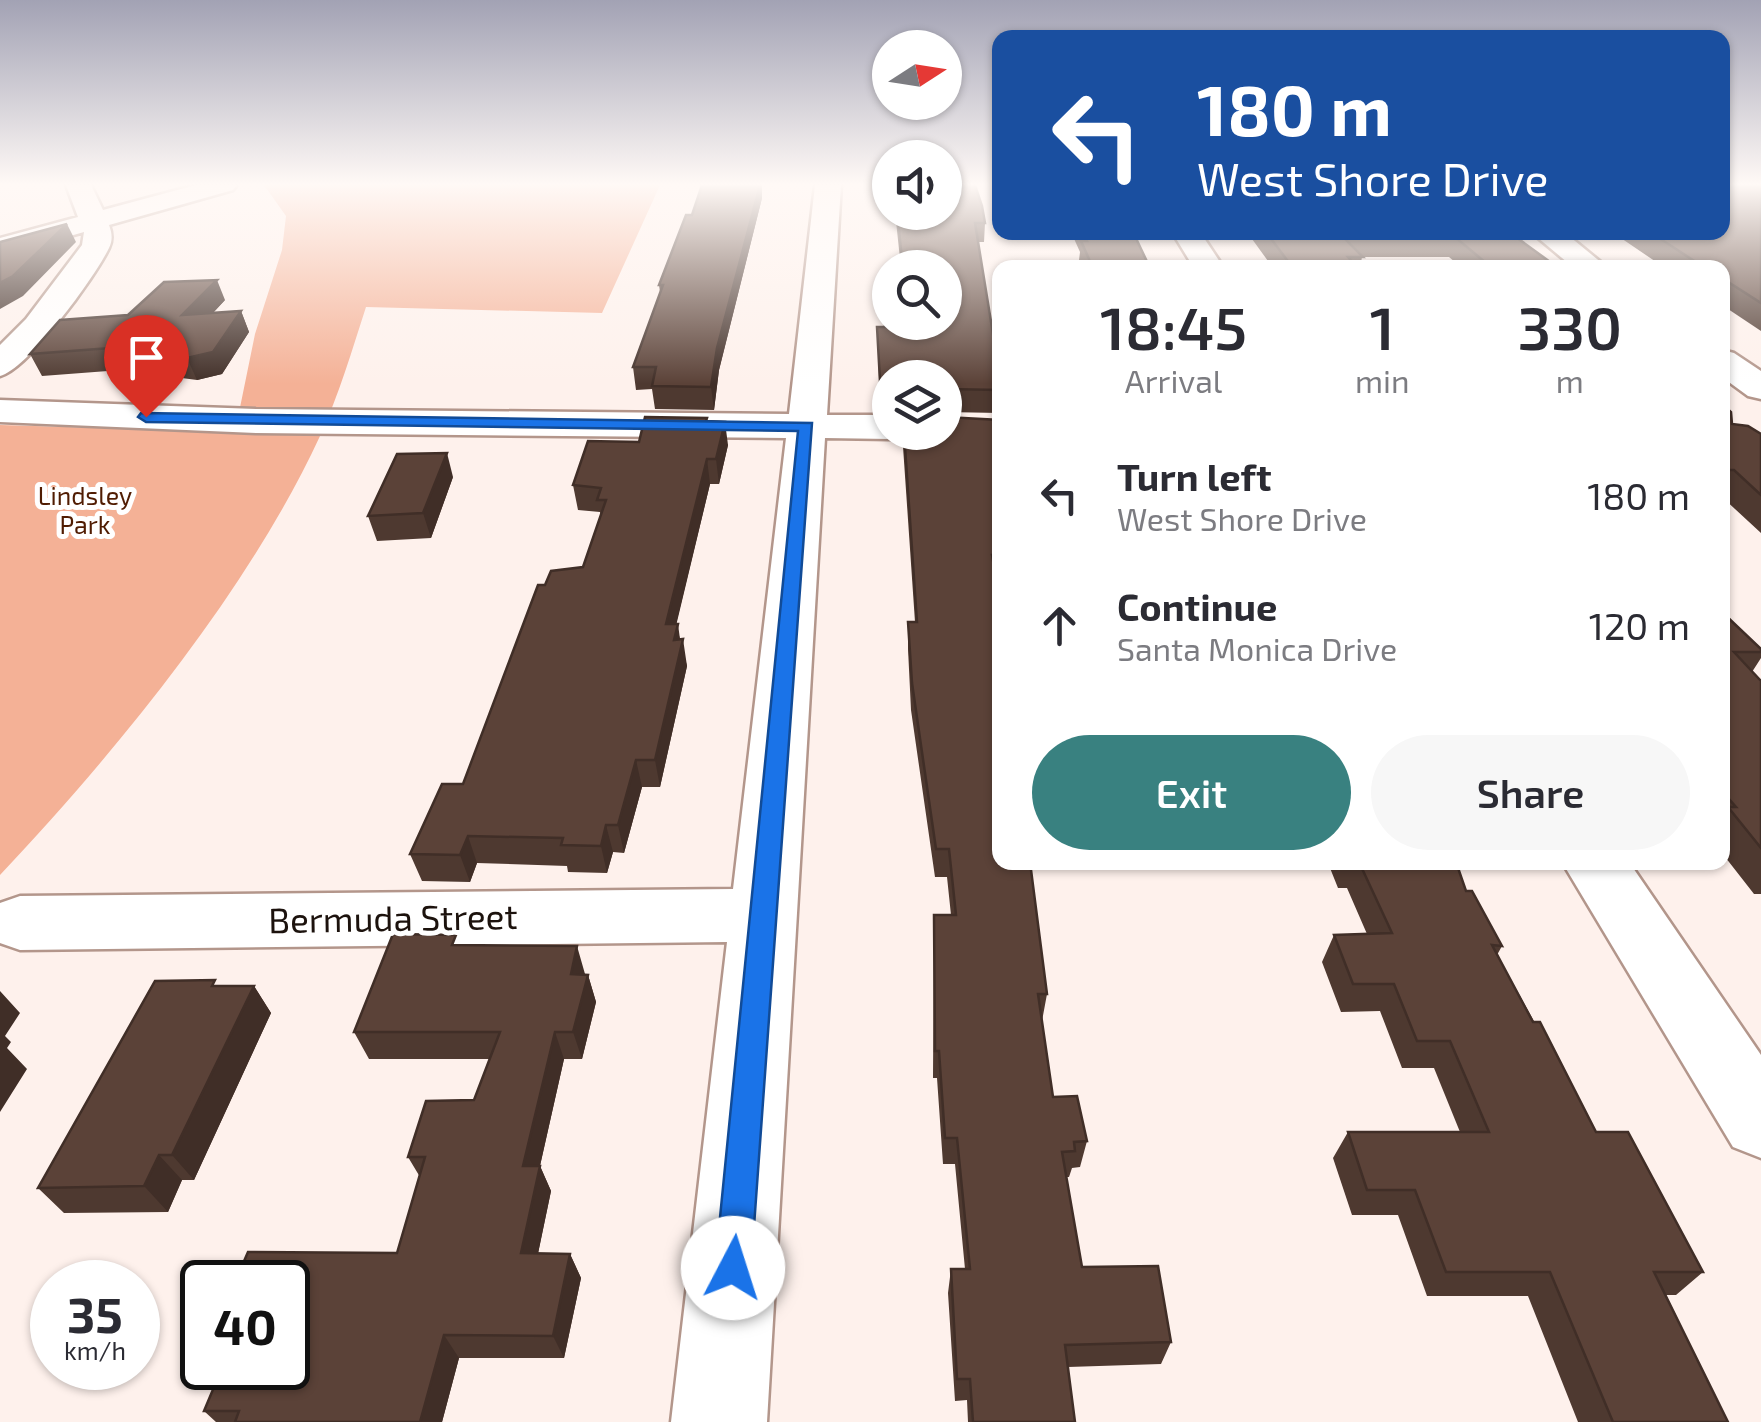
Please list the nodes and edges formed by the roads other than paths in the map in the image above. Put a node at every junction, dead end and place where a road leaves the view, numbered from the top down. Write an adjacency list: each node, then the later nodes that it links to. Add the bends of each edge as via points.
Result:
1 (93, 251): 3 (street)
2 (822, 251): 7 (street)
3 (0, 366)
4 (1730, 366): 5 (street)
5 (1761, 388)
6 (0, 412): 7 (street)
7 (806, 426): 8 (street); 10 (street)
8 (872, 427)
9 (1599, 870): 12 (street)
10 (765, 914): 11 (street, Bermuda Street); 13 (street)
11 (20, 922)
12 (1761, 1121)
13 (719, 1422)

